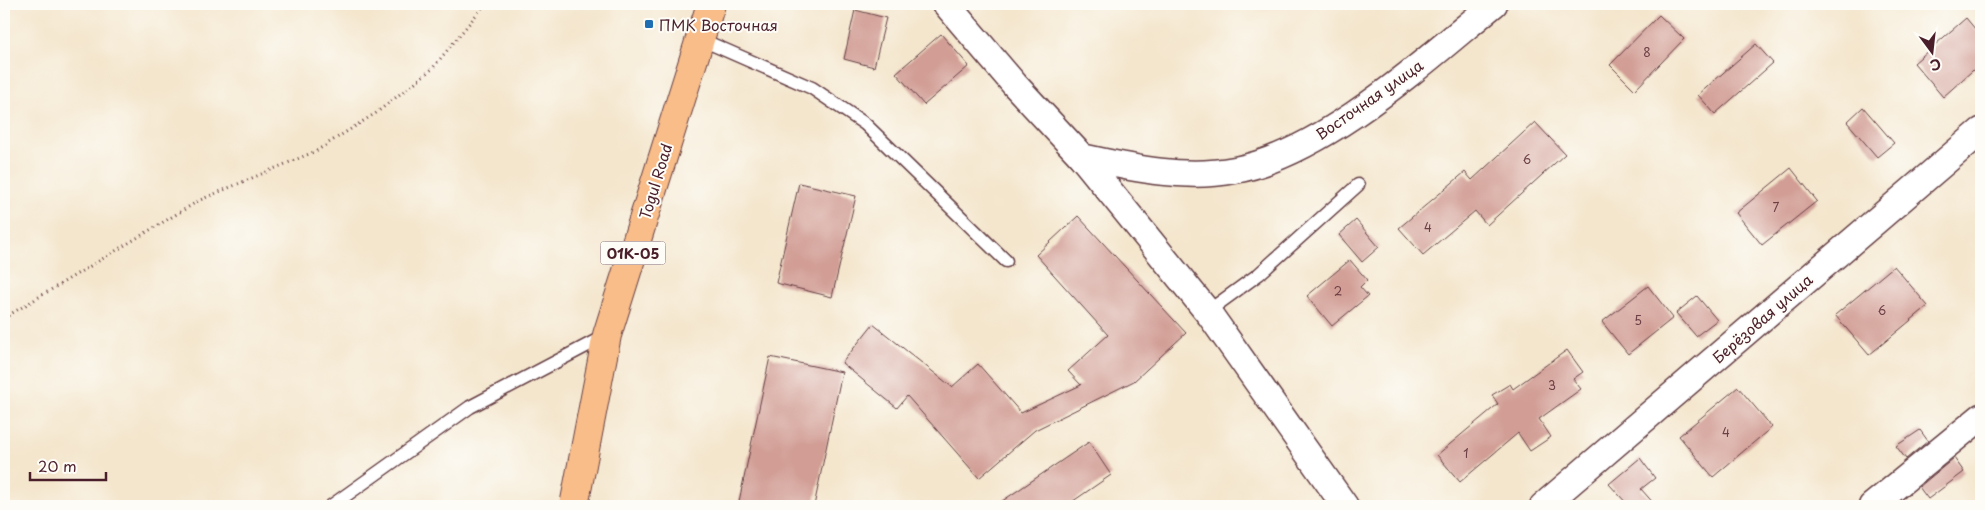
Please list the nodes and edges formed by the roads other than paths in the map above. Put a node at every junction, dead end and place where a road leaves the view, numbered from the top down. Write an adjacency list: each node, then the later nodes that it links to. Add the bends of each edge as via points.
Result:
1 (711, 4): 4 (main road, Togul Road / 01К-05)
2 (946, 4): 6 (street)
3 (1494, 4): 6 (street, Восточная улица, via 1353,114 1305,144 1272,158 1236,170 1201,174 1153,172)
4 (700, 39): 8 (lane, via 812,88 865,124); 10 (main road, Togul Road / 01К-05)
5 (1981, 130): 15 (street, Берёзовая улица)
6 (1082, 156): 9 (street)
7 (1358, 186): 9 (lane, via 1259,274)
8 (1006, 261)
9 (1207, 312): 14 (street)
10 (606, 335): 12 (lane, via 470,407); 13 (main road, Togul Road / 01К-05)
11 (1981, 417): 16 (street)
12 (331, 506)
13 (574, 506)
14 (1345, 506)
15 (1543, 506)
16 (1872, 506)

